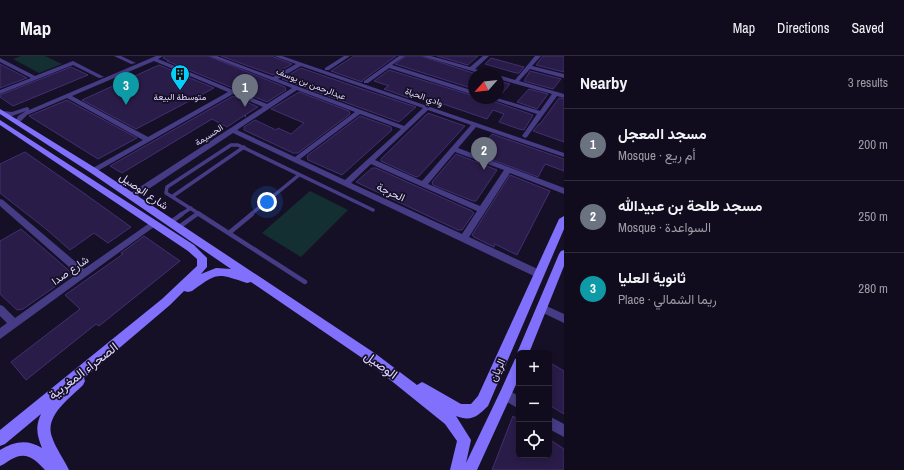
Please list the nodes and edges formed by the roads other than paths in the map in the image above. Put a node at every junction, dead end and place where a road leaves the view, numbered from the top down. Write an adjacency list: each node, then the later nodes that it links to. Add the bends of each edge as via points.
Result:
1 (8, 56): 14 (street)
2 (117, 56): 16 (street)
3 (160, 56): 13 (street)
4 (212, 56): 26 (street, عبدالرحمن بن يوسف)
5 (277, 56): 15 (street, وادي الحياة)
6 (290, 56): 15 (street, وادي الحياة)
7 (297, 56): 15 (street)
8 (347, 56): 21 (street)
9 (402, 56): 17 (street)
10 (425, 56): 19 (street)
11 (486, 56): 20 (street)
12 (538, 56): 18 (street)
13 (152, 57): 16 (street); 32 (street); 34 (street)
14 (0, 59): 24 (street)
15 (302, 62): 21 (street, وادي الحياة); 26 (street); 39 (street, وادي الحياة)
16 (133, 63): 23 (street)
17 (389, 66): 27 (street); 30 (street)
18 (529, 66): 22 (street); 28 (street)
19 (468, 68)
20 (473, 68)
21 (327, 69): 27 (street, وادي الحياة)
22 (564, 76)
23 (101, 77): 24 (street, via 73,63); 37 (street)
24 (35, 78): 31 (street)
25 (504, 79): 28 (street)
26 (274, 80): 29 (street, عبدالرحمن بن يوسف)
27 (366, 82): 48 (street, وادي الحياة)
28 (516, 82): 33 (street)
29 (296, 88): 38 (street, الحسيمة); 41 (street, عبدالرحمن بن يوسف)
30 (468, 90)
31 (0, 92)
32 (233, 92): 38 (street); 49 (street)
33 (555, 94): 35 (street); 42 (street)
34 (68, 96): 37 (street); 49 (street)
35 (564, 96)
36 (504, 102): 42 (street)
37 (42, 104): 40 (street, via 12,114); 44 (street, via 25,114)
38 (268, 107): 47 (street, الحسيمة)
39 (427, 108): 45 (street, وادي الحياة); 46 (street)
40 (2, 112): 44 (street, شارع الوصيل)
41 (358, 112): 46 (street, عبدالرحمن بن يوسف); 57 (street)
42 (540, 114): 48 (street)
43 (0, 122): 56 (street, شارع الوصيل)
44 (18, 122): 53 (street, شارع الوصيل)
45 (475, 124): 51 (street); 52 (street, وادي الحياة)
46 (404, 128): 58 (street)
47 (232, 130): 57 (street, الحرجة); 65 (street, الحسيمة)
48 (525, 136): 52 (street, وادي الحياة)
49 (148, 140): 60 (street)
50 (244, 147): 61 (lane); 66 (lane); 66 (lane, via 231,145 167,188 166,193)
51 (455, 149): 59 (street); 63 (street)
52 (555, 149): 54 (street, وادي الحياة); 55 (street, وادي الحياة)
53 (61, 150): 56 (street); 60 (street, شارع الوصيل)
54 (564, 150)
55 (564, 155)
56 (51, 156): 74 (street, شارع الوصيل)
57 (296, 160): 62 (street, الحرجة)
58 (370, 161): 62 (street); 63 (street)
59 (508, 170): 64 (street); 70 (street)
60 (94, 171): 65 (street, شارع الوصيل)
61 (299, 175): 69 (lane); 76 (lane)
62 (346, 183): 78 (street, الحرجة)
63 (424, 184): 70 (street)
64 (564, 191)
65 (132, 196): 73 (street, شارع الوصيل)
66 (173, 196): 68 (lane)
67 (0, 202): 80 (street)
68 (191, 208): 71 (lane); 73 (lane)
69 (374, 210)
70 (482, 210): 78 (street)
71 (199, 213): 75 (lane); 76 (lane)
72 (564, 219): 77 (street, الريان)
73 (171, 222): 75 (street, شارع الوصيل)
74 (154, 224): 80 (street, شارع صدا); 84 (street, شارع الوصيل, via 202,258 202,267)
75 (179, 228): 83 (street, شارع الوصيل)
76 (229, 233): 82 (lane)
77 (560, 236): 81 (street, الريان)
78 (463, 239): 81 (street, الحرجة)
79 (564, 254): 85 (street)
80 (84, 274): 88 (street, شارع صدا)
81 (539, 274): 92 (street, الريان, via 483,401 474,411 460,411)
82 (305, 282)
83 (274, 293): 84 (street, via 224,271 214,272); 92 (street, الوصيل)
84 (166, 302): 90 (street, الصحراء المغربية)
85 (542, 308): 87 (street); 91 (street)
86 (0, 309): 88 (street)
87 (564, 319)
88 (14, 324): 89 (street, شارع صدا)
89 (0, 334)
90 (115, 346): 98 (street, الصحراء المغربية); 101 (street, via 48,413 43,428)
91 (524, 350)
92 (372, 358): 102 (street, الوصيل, via 450,419 464,440)
93 (516, 370): 94 (street, الريان)
94 (506, 395): 95 (street); 103 (street, الريان)
95 (516, 401)
96 (552, 424): 97 (street)
97 (564, 432)
98 (0, 439)
99 (0, 459): 100 (street, via 14,449 23,447 41,457)
100 (54, 470)
101 (62, 470)
102 (457, 470)
103 (470, 470)

